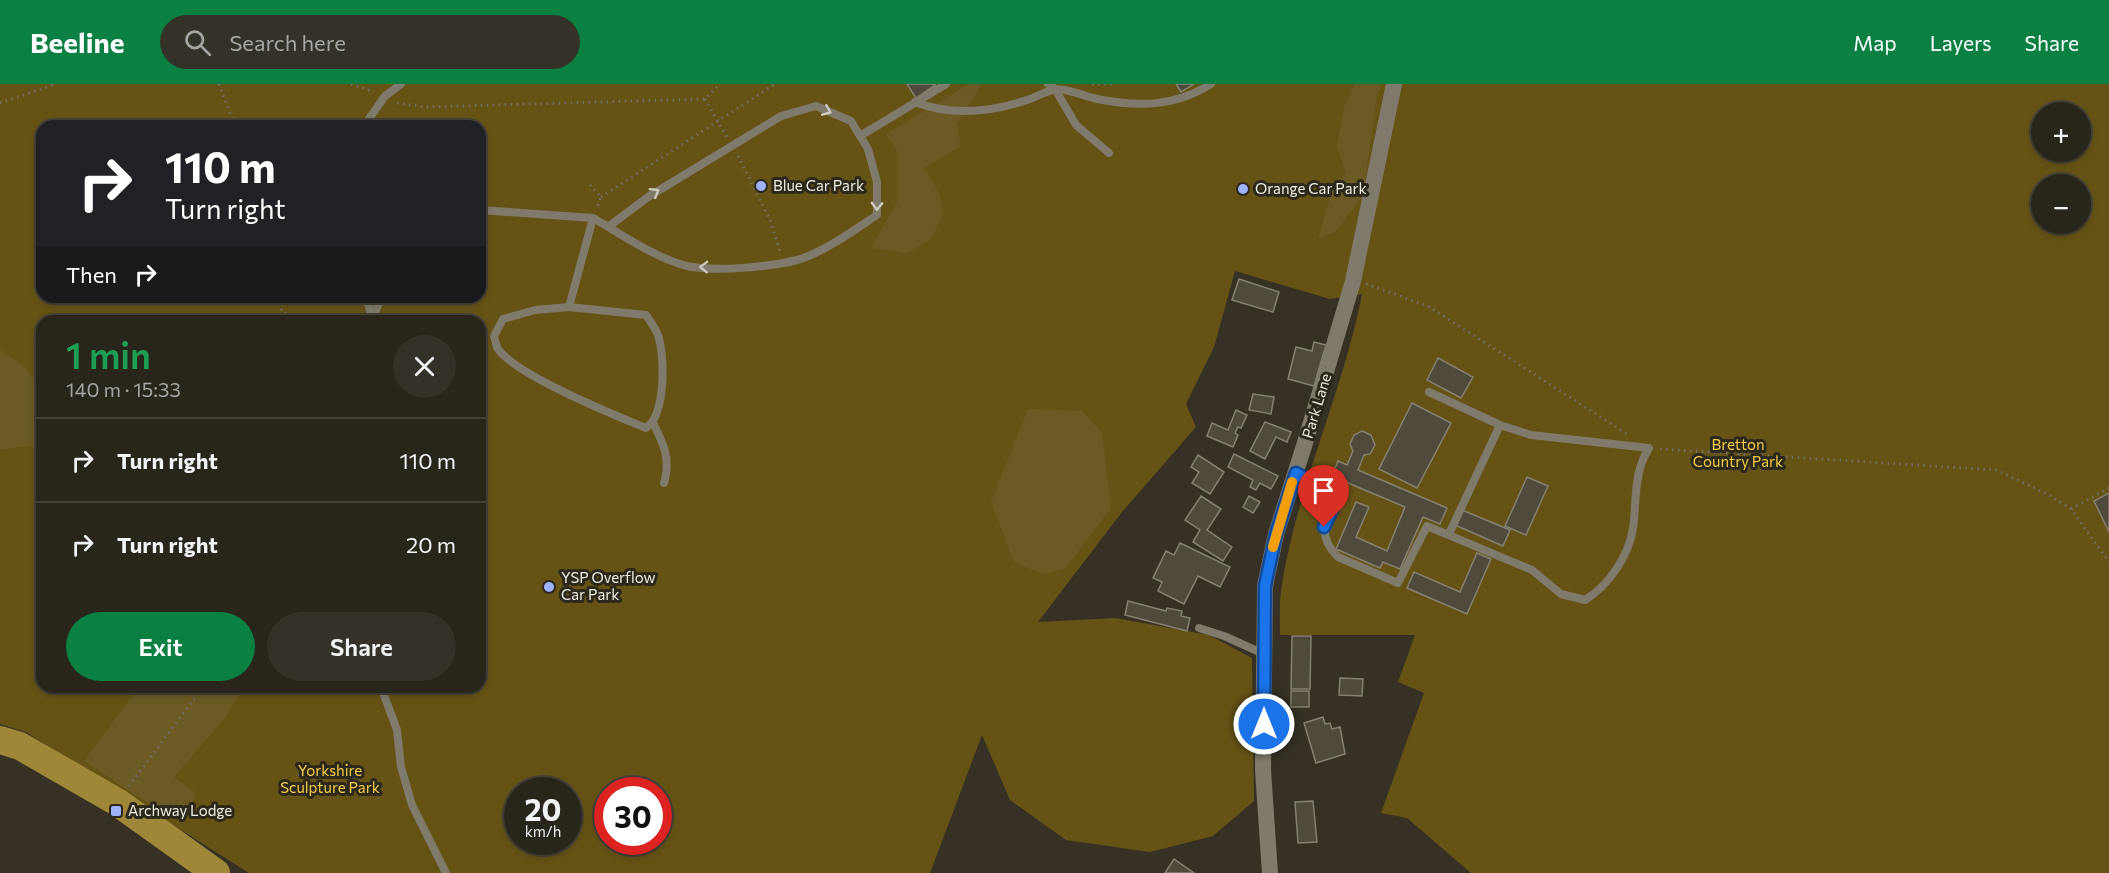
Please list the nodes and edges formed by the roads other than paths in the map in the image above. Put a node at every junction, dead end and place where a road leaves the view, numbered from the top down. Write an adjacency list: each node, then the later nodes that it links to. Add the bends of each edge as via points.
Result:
1 (402, 84): 7 (lane, via 385,96)
2 (946, 84): 6 (lane)
3 (1210, 84): 5 (lane, via 1180,101 1148,105 1099,99)
4 (1394, 84): 17 (street, Park Lane, via 1353,281)
5 (1052, 87): 6 (lane, via 1022,102 979,111 936,108); 9 (lane, via 1076,125)
6 (915, 102): 8 (lane)
7 (368, 120)
8 (860, 136): 12 (lane, one-way to 8, via 648,197 781,116 816,106 851,122); 12 (lane, one-way to 12, via 877,182 877,215 798,260 736,268 687,266)
9 (1109, 153)
10 (486, 210): 11 (lane)
11 (593, 218): 12 (lane); 13 (lane)
12 (608, 227)
13 (569, 307): 15 (lane, via 646,315 658,336 663,393); 15 (lane, via 503,318 494,336 498,349 522,369 601,409 646,428)
14 (1429, 392): 16 (lane)
15 (653, 423): 18 (lane, via 665,445 669,467)
16 (1500, 425): 19 (lane); 19 (lane, via 1531,435 1649,448 1640,462 1630,543 1600,591 1586,600 1561,594 1532,570)
17 (1296, 473): 19 (lane, via 1338,496 1324,527 1326,543 1332,551 1398,583 1426,526); 21 (street, Park Lane, via 1276,534 1265,586)
18 (663, 483)
19 (1449, 534)
20 (1198, 628): 21 (lane)
21 (1264, 654): 26 (street, Park Lane, via 1263,770)
22 (383, 693): 25 (lane, via 397,730 400,767 412,805)
23 (0, 740): 24 (highway, via 20,746 117,802)
24 (216, 873)
25 (446, 873)
26 (1270, 873)

